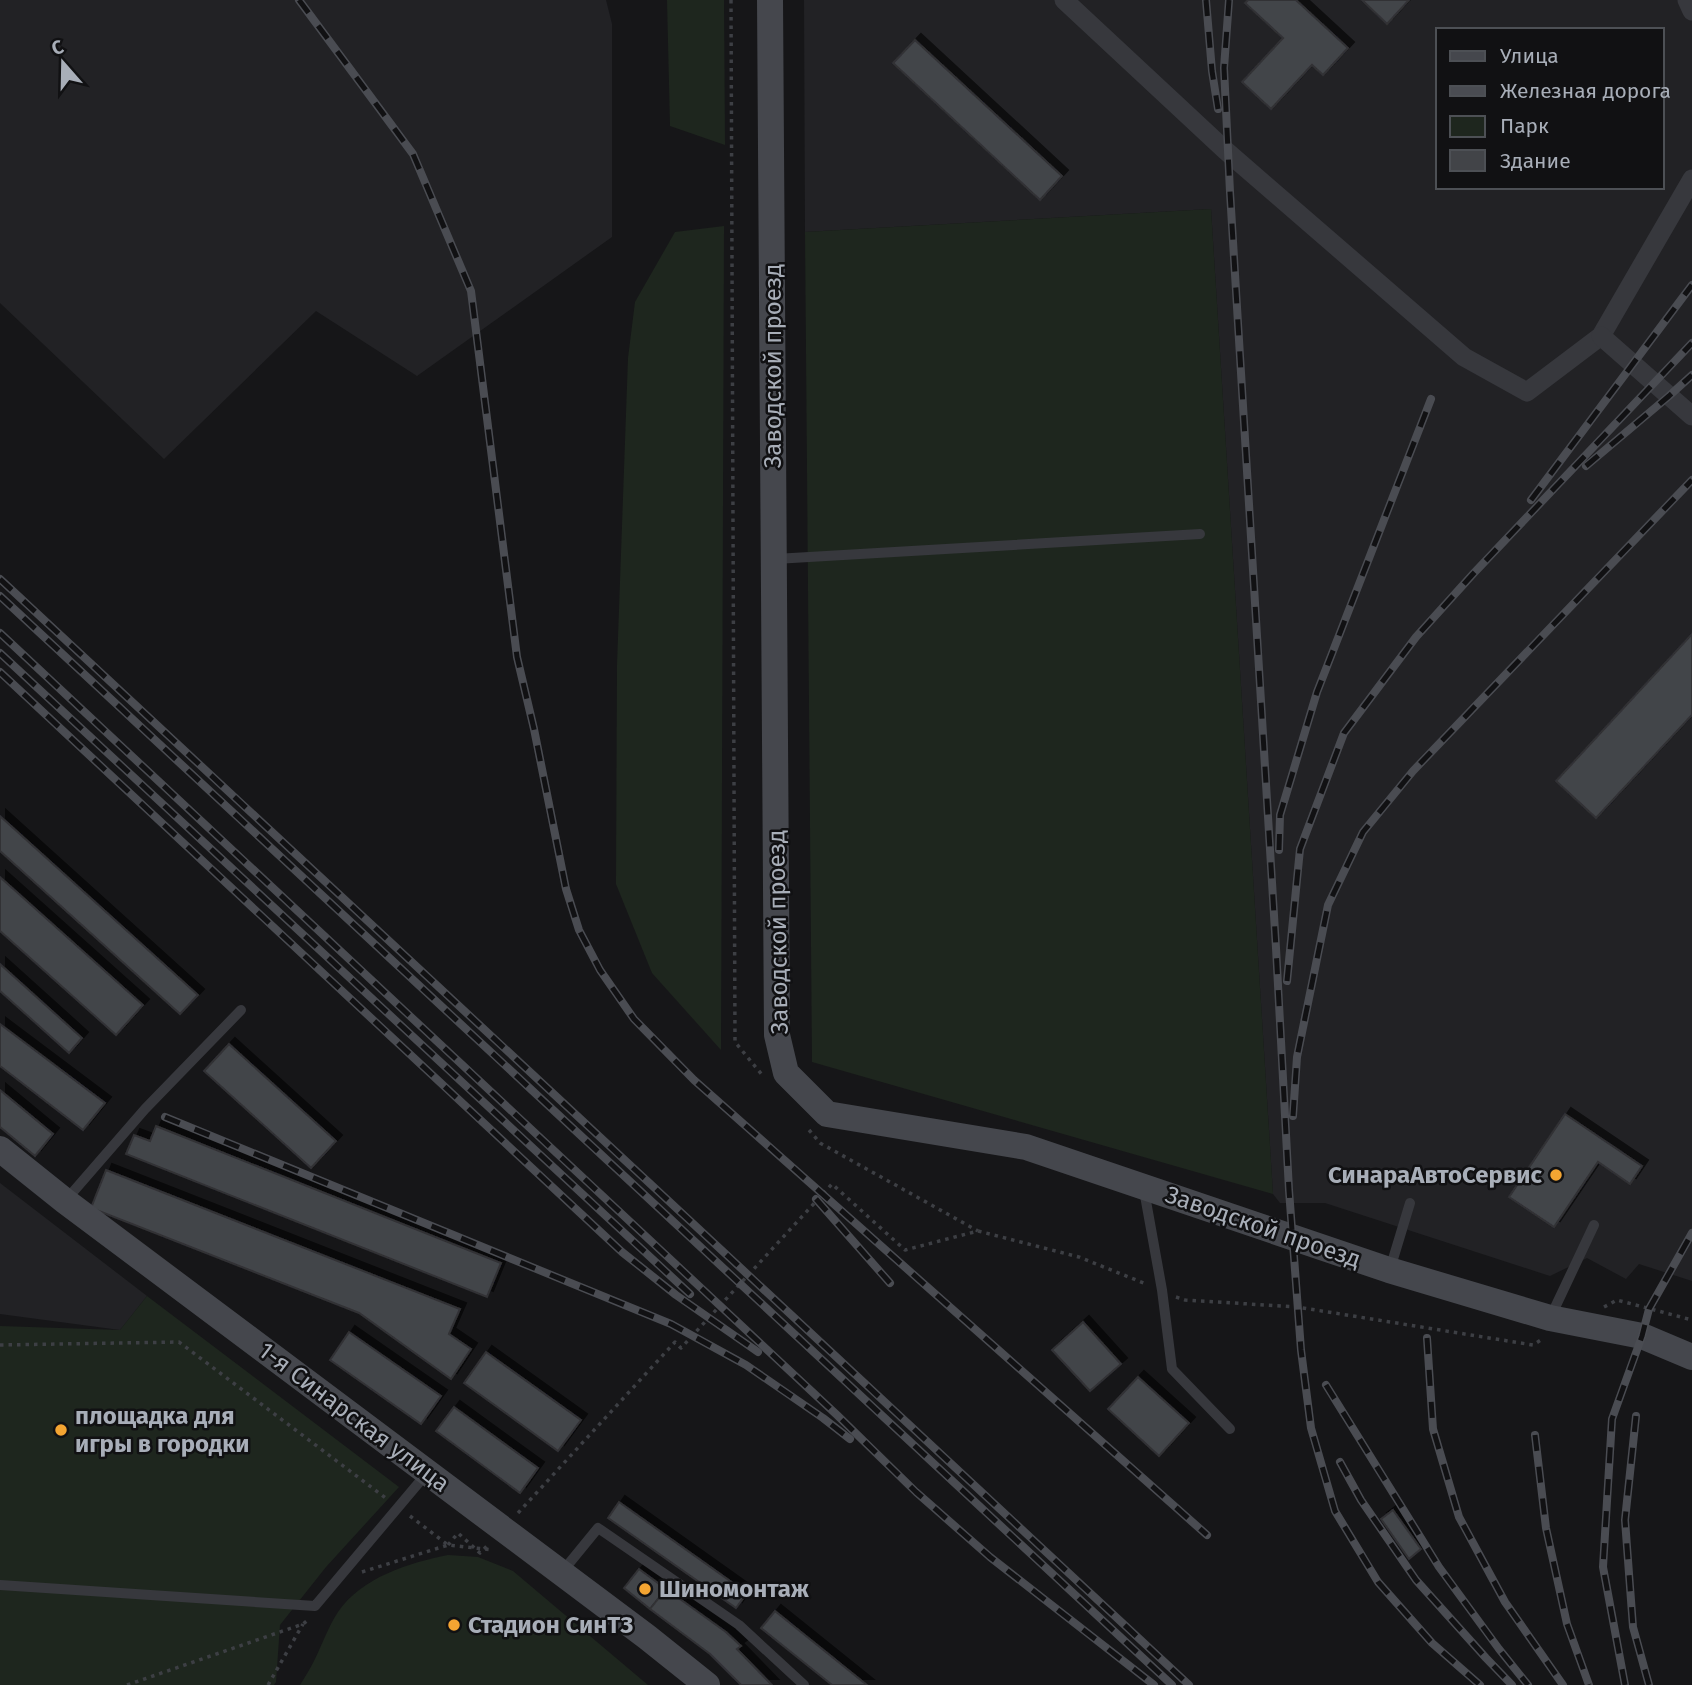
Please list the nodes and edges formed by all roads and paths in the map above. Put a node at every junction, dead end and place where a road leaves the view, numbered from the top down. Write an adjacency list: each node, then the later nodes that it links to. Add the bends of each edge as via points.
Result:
1 (770, 0): 9 (street, Заводской проезд)
2 (1064, 0): 6 (street, via 1225,150 1464,357 1527,392)
3 (1687, 0): 4 (street)
4 (1692, 11)
5 (1692, 179): 6 (street)
6 (1601, 336): 7 (street)
7 (1692, 416)
8 (1200, 534): 9 (lane)
9 (774, 559): 12 (street, Заводской проезд, via 777,1035 786,1073 827,1114 1026,1147)
10 (241, 1010): 13 (lane, via 145,1109)
11 (0, 1149): 13 (street, 1-я Синарская улица)
12 (1143, 1186): 16 (street, Заводской проезд); 17 (lane)
13 (65, 1201): 23 (street, 1-я Синарская улица)
14 (1410, 1203): 16 (lane)
15 (1594, 1225): 18 (lane)
16 (1390, 1270): 18 (street, Заводской проезд)
17 (1161, 1290): 18 (path, via 1185,1300 1297,1307 1534,1345); 22 (lane, via 1172,1369); 26 (path, via 1079,1257 978,1231 905,1250 832,1184 681,1348 675,1342)
18 (1561, 1320): 19 (path, via 1616,1300); 21 (street, Заводской проезд, via 1642,1336)
19 (1692, 1320)
20 (0, 1345): 24 (path, via 179,1342)
21 (1692, 1357)
22 (1230, 1429)
23 (428, 1472): 28 (street, 1-я Синарская улица); 29 (lane, via 314,1606)
24 (394, 1504)
25 (405, 1513): 27 (path, via 448,1545 458,1533 480,1553)
26 (517, 1513)
27 (490, 1543)
28 (561, 1573): 32 (street, 1-я Синарская улица); 33 (lane, via 598,1528 739,1625)
29 (0, 1586)
30 (303, 1624): 31 (path)
31 (268, 1685)
32 (707, 1685)
33 (804, 1685)

